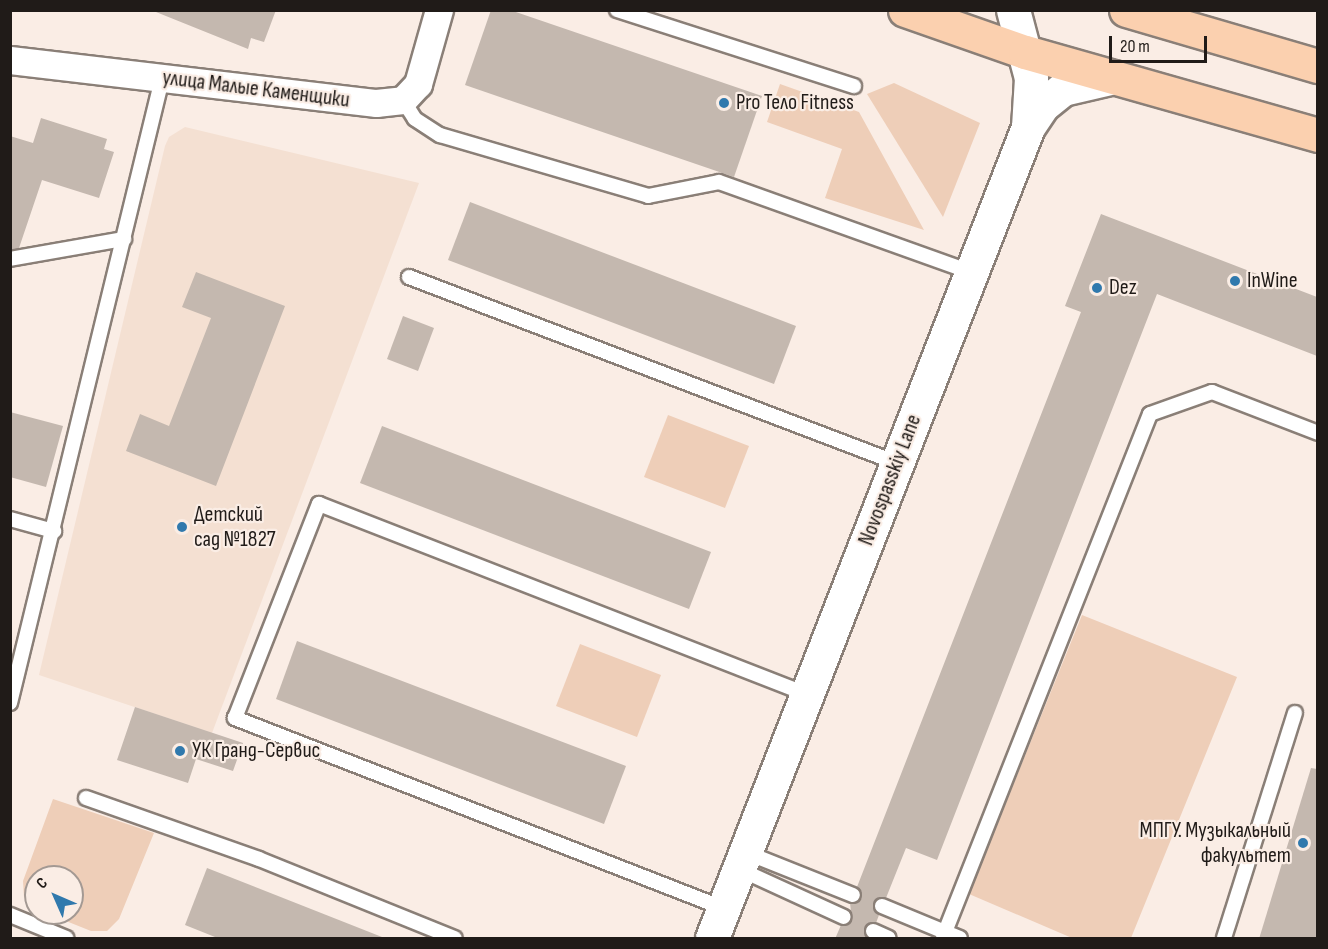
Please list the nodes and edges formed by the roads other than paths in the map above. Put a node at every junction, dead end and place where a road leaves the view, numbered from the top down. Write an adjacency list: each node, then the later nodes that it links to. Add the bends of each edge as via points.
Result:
1 (439, 10): 12 (street, via 418,84)
2 (617, 10): 11 (lane)
3 (904, 10): 6 (main road)
4 (1126, 10): 8 (main road)
5 (1014, 14): 6 (street, Novospasskiy Lane)
6 (1024, 52): 9 (main road); 13 (street, Novospasskiy Lane, via 1032,104)
7 (10, 60): 10 (street, улица Малые Каменщики)
8 (1317, 66)
9 (1114, 77): 13 (street, via 1063,89 1042,105); 14 (main road)
10 (162, 78): 12 (street, улица Малые Каменщики, via 376,103); 15 (lane)
11 (854, 86)
12 (403, 99): 17 (lane, via 415,119 440,135 648,196 719,182)
13 (1028, 127): 17 (street, Novospasskiy Lane)
14 (1317, 135)
15 (124, 239): 16 (lane); 22 (lane)
16 (10, 260)
17 (971, 272): 20 (street, Novospasskiy Lane)
18 (408, 277): 20 (lane)
19 (1317, 433): 34 (lane, via 1212,392 1150,414)
20 (897, 463): 23 (street, Novospasskiy Lane)
21 (10, 519): 22 (lane)
22 (54, 531): 24 (lane)
23 (806, 694): 27 (street, Novospasskiy Lane); 30 (lane, via 319,504 236,718)
24 (10, 703)
25 (1295, 713): 40 (lane)
26 (86, 798): 36 (lane, via 259,859)
27 (742, 860): 28 (lane); 30 (street, Novospasskiy Lane); 32 (lane)
28 (853, 895)
29 (882, 906): 34 (lane)
30 (724, 908): 37 (street, Novospasskiy Lane)
31 (10, 915): 35 (lane)
32 (844, 918)
33 (873, 931): 38 (lane)
34 (944, 935): 39 (lane)
35 (66, 939)
36 (455, 939)
37 (712, 939)
38 (890, 939)
39 (960, 939)
40 (1224, 939)

